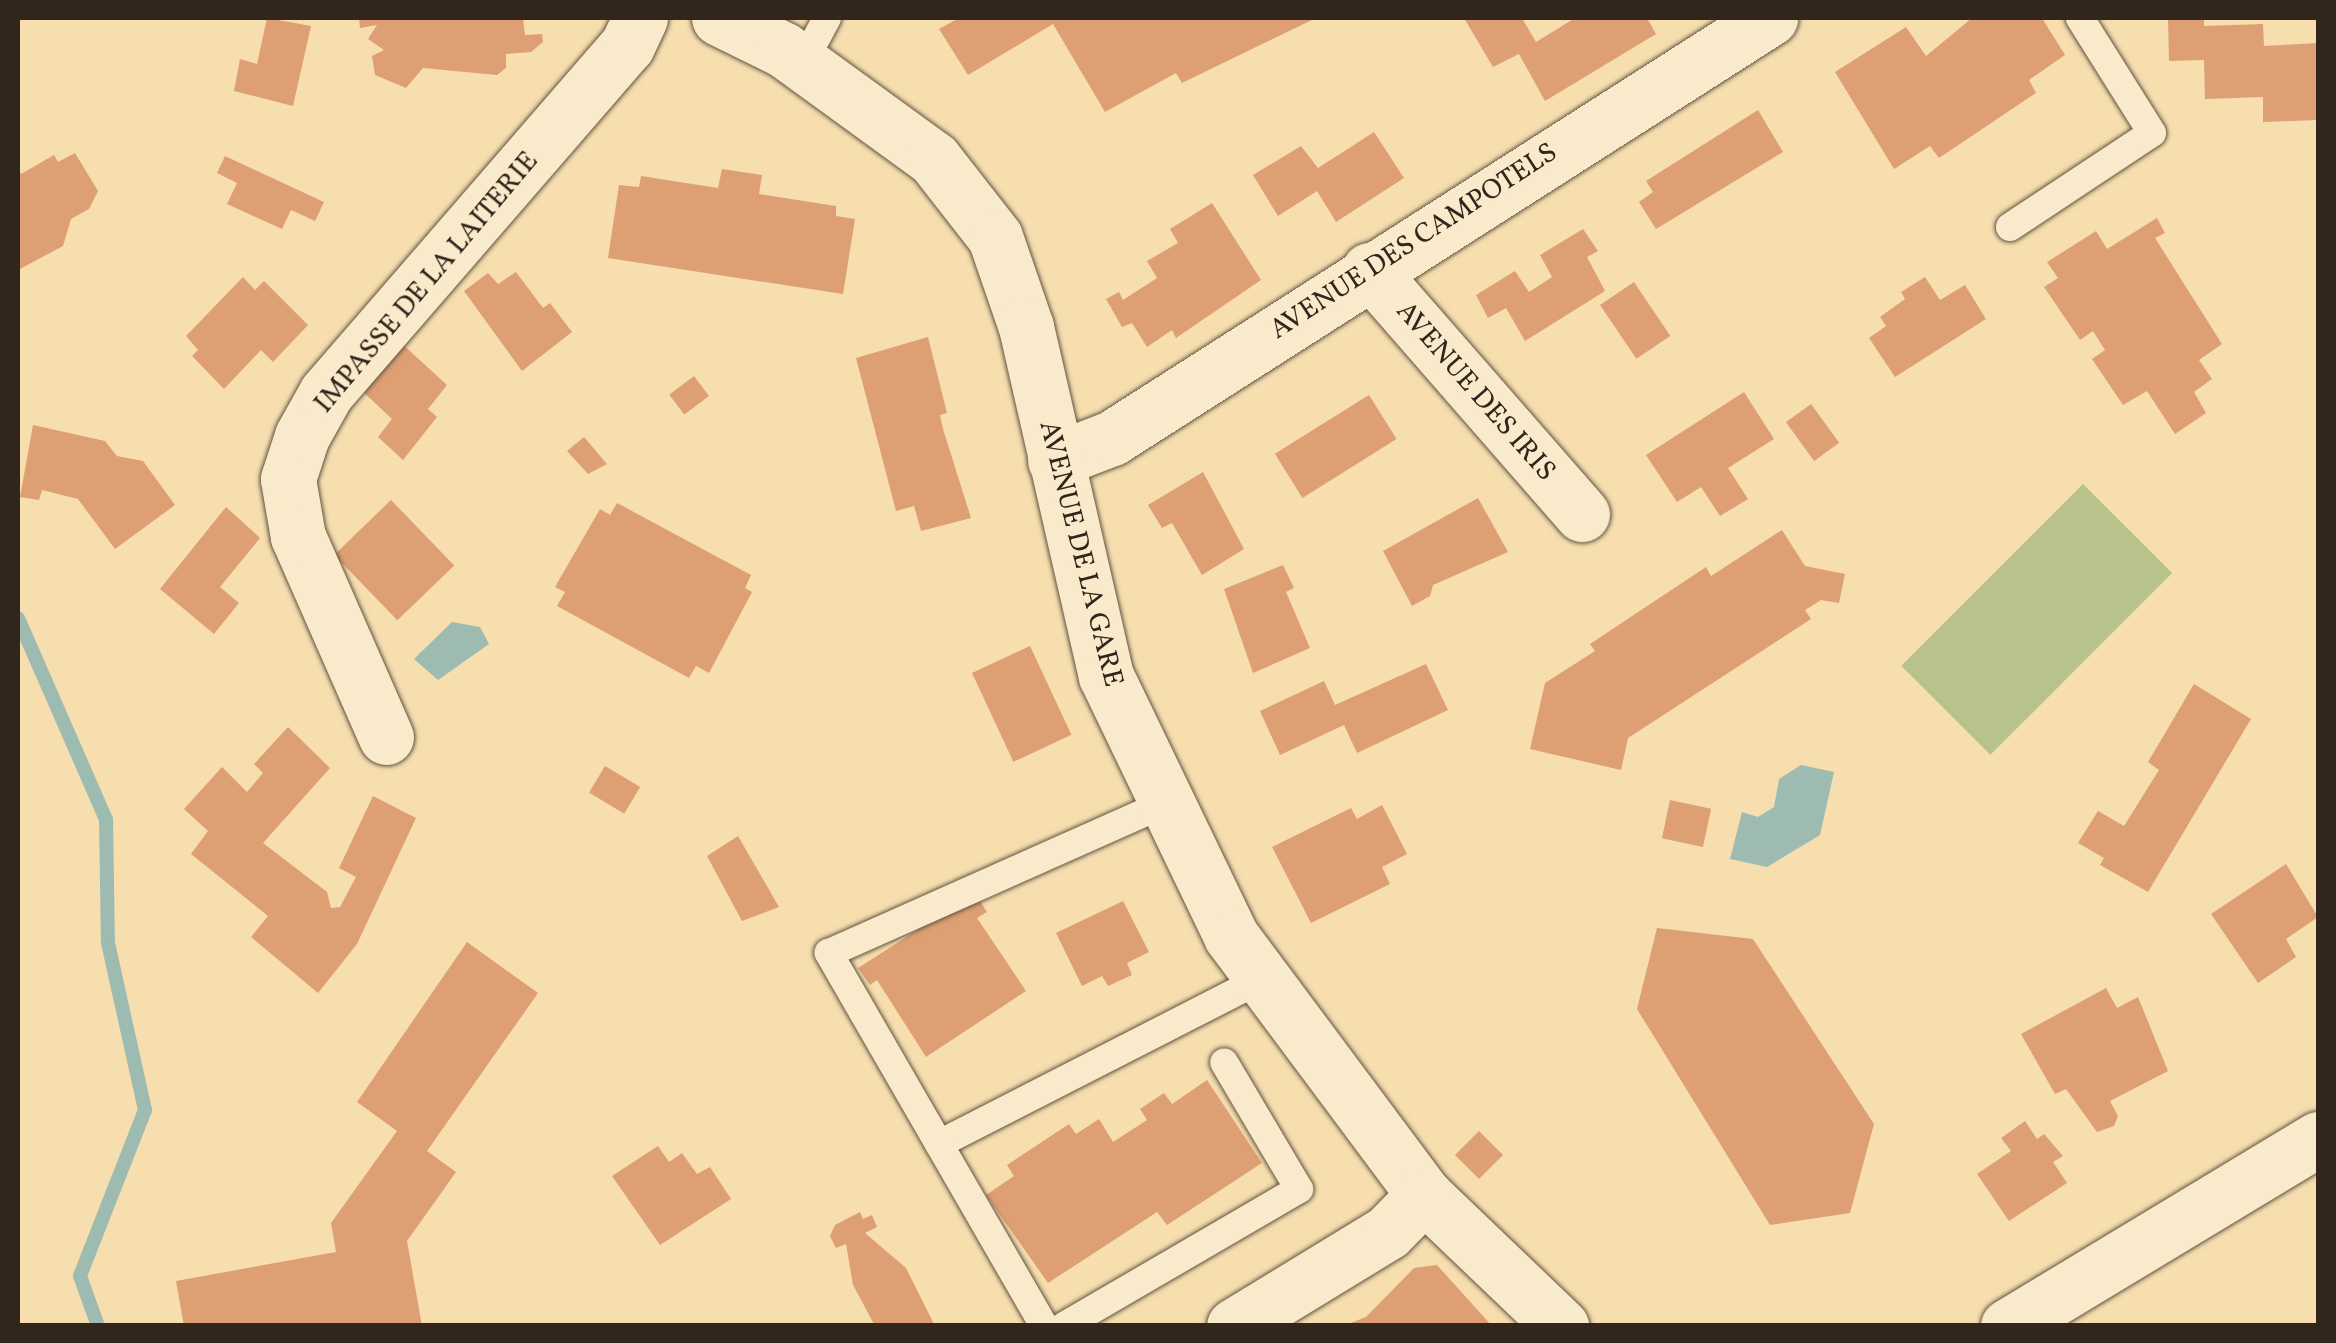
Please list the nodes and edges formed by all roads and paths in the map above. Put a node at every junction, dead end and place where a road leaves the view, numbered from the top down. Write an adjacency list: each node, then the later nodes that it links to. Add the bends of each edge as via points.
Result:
1 (640, 18): 10 (street, IMPASSE DE LA LAITERIE, via 627,46 326,393 302,436 288,480 298,537)
2 (720, 18): 5 (street, AVENUE DE LA GARE)
3 (1770, 18): 7 (street, AVENUE DES CAMPOTELS)
4 (2080, 18): 6 (lane, via 2152,132)
5 (815, 40): 8 (street, AVENUE DE LA GARE, via 934,159 995,236 1026,327)
6 (2010, 227)
7 (1368, 270): 8 (street, AVENUE DES CAMPOTELS, via 1112,438); 9 (street, AVENUE DES IRIS)
8 (1055, 460): 11 (street, AVENUE DE LA GARE, via 1106,676)
9 (1582, 514)
10 (386, 738)
11 (1166, 803): 12 (street, AVENUE DE LA GARE, via 1232,936); 15 (lane, via 829,953)
12 (1261, 979): 15 (lane); 16 (street, AVENUE DE LA GARE)
13 (1224, 1062): 18 (lane, via 1299,1189)
14 (2318, 1140): 21 (street)
15 (939, 1144): 17 (lane)
16 (1424, 1195): 19 (street, via 1388,1232); 20 (street, AVENUE DE LA GARE)
17 (1044, 1326)
18 (1064, 1326)
19 (1234, 1326)
20 (1561, 1326)
21 (2008, 1326)

